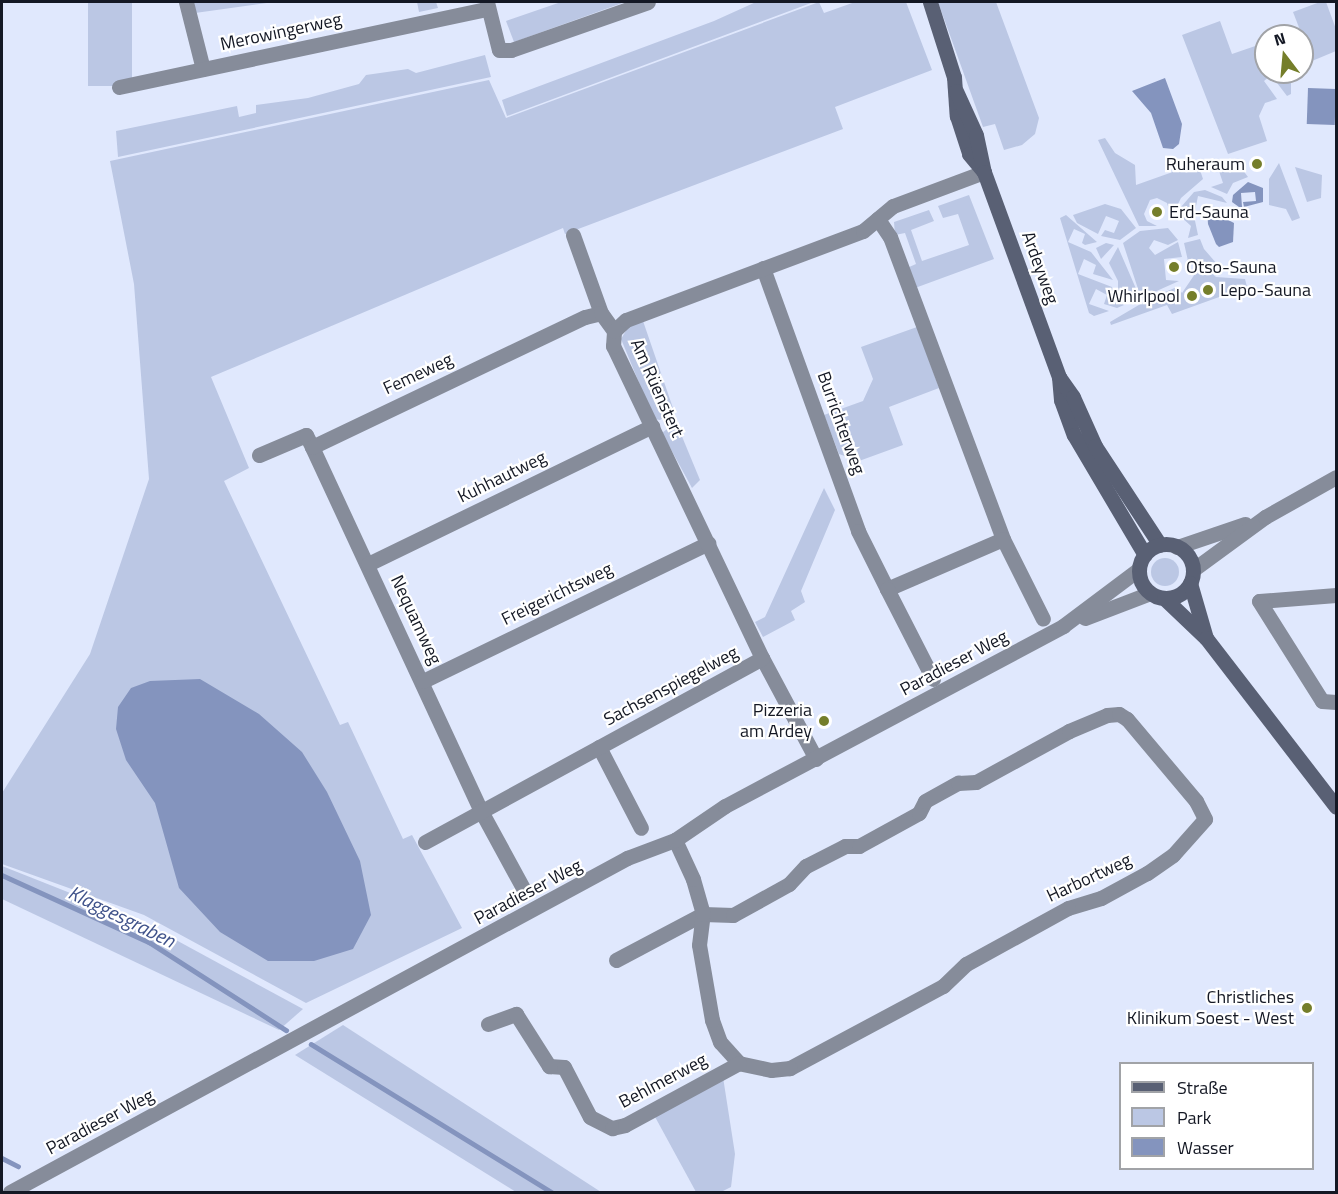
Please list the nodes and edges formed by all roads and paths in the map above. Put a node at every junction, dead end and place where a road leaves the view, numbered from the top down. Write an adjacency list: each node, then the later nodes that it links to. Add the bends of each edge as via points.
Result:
1 (186, 2): 5 (street)
2 (648, 2): 4 (street, via 511,50 499,50)
3 (930, 2): 7 (main road, Ardeyweg, via 956,91 957,116 964,139 969,154)
4 (487, 5): 5 (street, Merowingerweg)
5 (203, 69): 6 (street, Merowingerweg)
6 (119, 87)
7 (984, 172): 8 (street, Am Rüenstert, via 893,206); 13 (main road, Ardeyweg)
8 (878, 219): 10 (street, Am Rüenstert, via 863,231); 19 (street, via 890,237)
9 (573, 235): 11 (street)
10 (763, 268): 12 (street, Am Rüenstert, via 626,320); 27 (street, Burrichterweg, via 858,531)
11 (601, 313): 12 (street); 15 (street, Femeweg)
12 (614, 331): 14 (street, Am Rüenstert, via 614,346)
13 (1059, 377): 21 (main road, Ardeyweg, via 1073,397 1095,446); 23 (main road, Ardeyweg, via 1061,400 1074,435)
14 (652, 426): 20 (street, Am Rüenstert); 24 (street, Kuhhautweg)
15 (312, 447): 16 (street, via 306,435); 24 (street, Nequamweg)
16 (259, 455)
17 (1336, 477): 18 (street, Paradieser Weg)
18 (1265, 517): 22 (street, Paradieser Weg); 26 (street, Paradieser Weg)
19 (1003, 539): 27 (street); 30 (street)
20 (708, 543): 33 (street, Am Rüenstert); 35 (street, Freigerichtsweg)
21 (1160, 545): 22 (main road, Paradieser Weg); 23 (main road)
22 (1177, 547): 26 (main road, via 1190,559)
23 (1145, 555): 25 (main road, Paradieser Weg)
24 (368, 564): 35 (street, Nequamweg)
25 (1139, 569): 29 (main road, via 1141,583); 31 (street, Paradieser Weg)
26 (1192, 576): 29 (main road, Paradieser Weg, via 1179,595); 32 (main road)
27 (887, 589): 34 (street, Burrichterweg)
28 (1336, 595): 36 (street, via 1259,601 1322,701)
29 (1157, 596): 31 (street, Paradieser Weg); 32 (main road)
30 (1043, 619)
31 (1063, 626): 38 (street, Paradieser Weg)
32 (1206, 638): 39 (main road)
33 (762, 658): 37 (street, Sachsenspiegelweg); 38 (street, Am Rüenstert)
34 (933, 679)
35 (423, 681): 40 (street, Nequamweg)
36 (1336, 702)
37 (599, 747): 40 (street, Sachsenspiegelweg); 41 (street, Sachsenspiegelweg)
38 (816, 759): 42 (street, Paradieser Weg, via 707,816 698,827)
39 (1336, 807)
40 (481, 811): 43 (street, Sachsenspiegelweg); 44 (street)
41 (641, 828)
42 (675, 840): 45 (street, via 693,879); 49 (street, Paradieser Weg, via 627,858)
43 (425, 842)
44 (524, 890)
45 (703, 914): 46 (street, Harbortweg); 48 (street, via 699,945 712,1020 720,1042); 48 (street, Harbortweg, via 733,915 789,884 806,867 845,846 859,846 919,813 925,801 958,783 976,782 1069,731 1107,715 1119,714 1127,719 1196,801 1205,819 1173,855 1147,873 1101,898 1068,908 966,964 943,986 800,1062 771,1070)
46 (616, 960)
47 (488, 1024): 48 (street, Behlmerweg, via 516,1014 549,1066 564,1067 590,1117 612,1128 625,1125)
48 (739, 1063)
49 (10, 1192)

